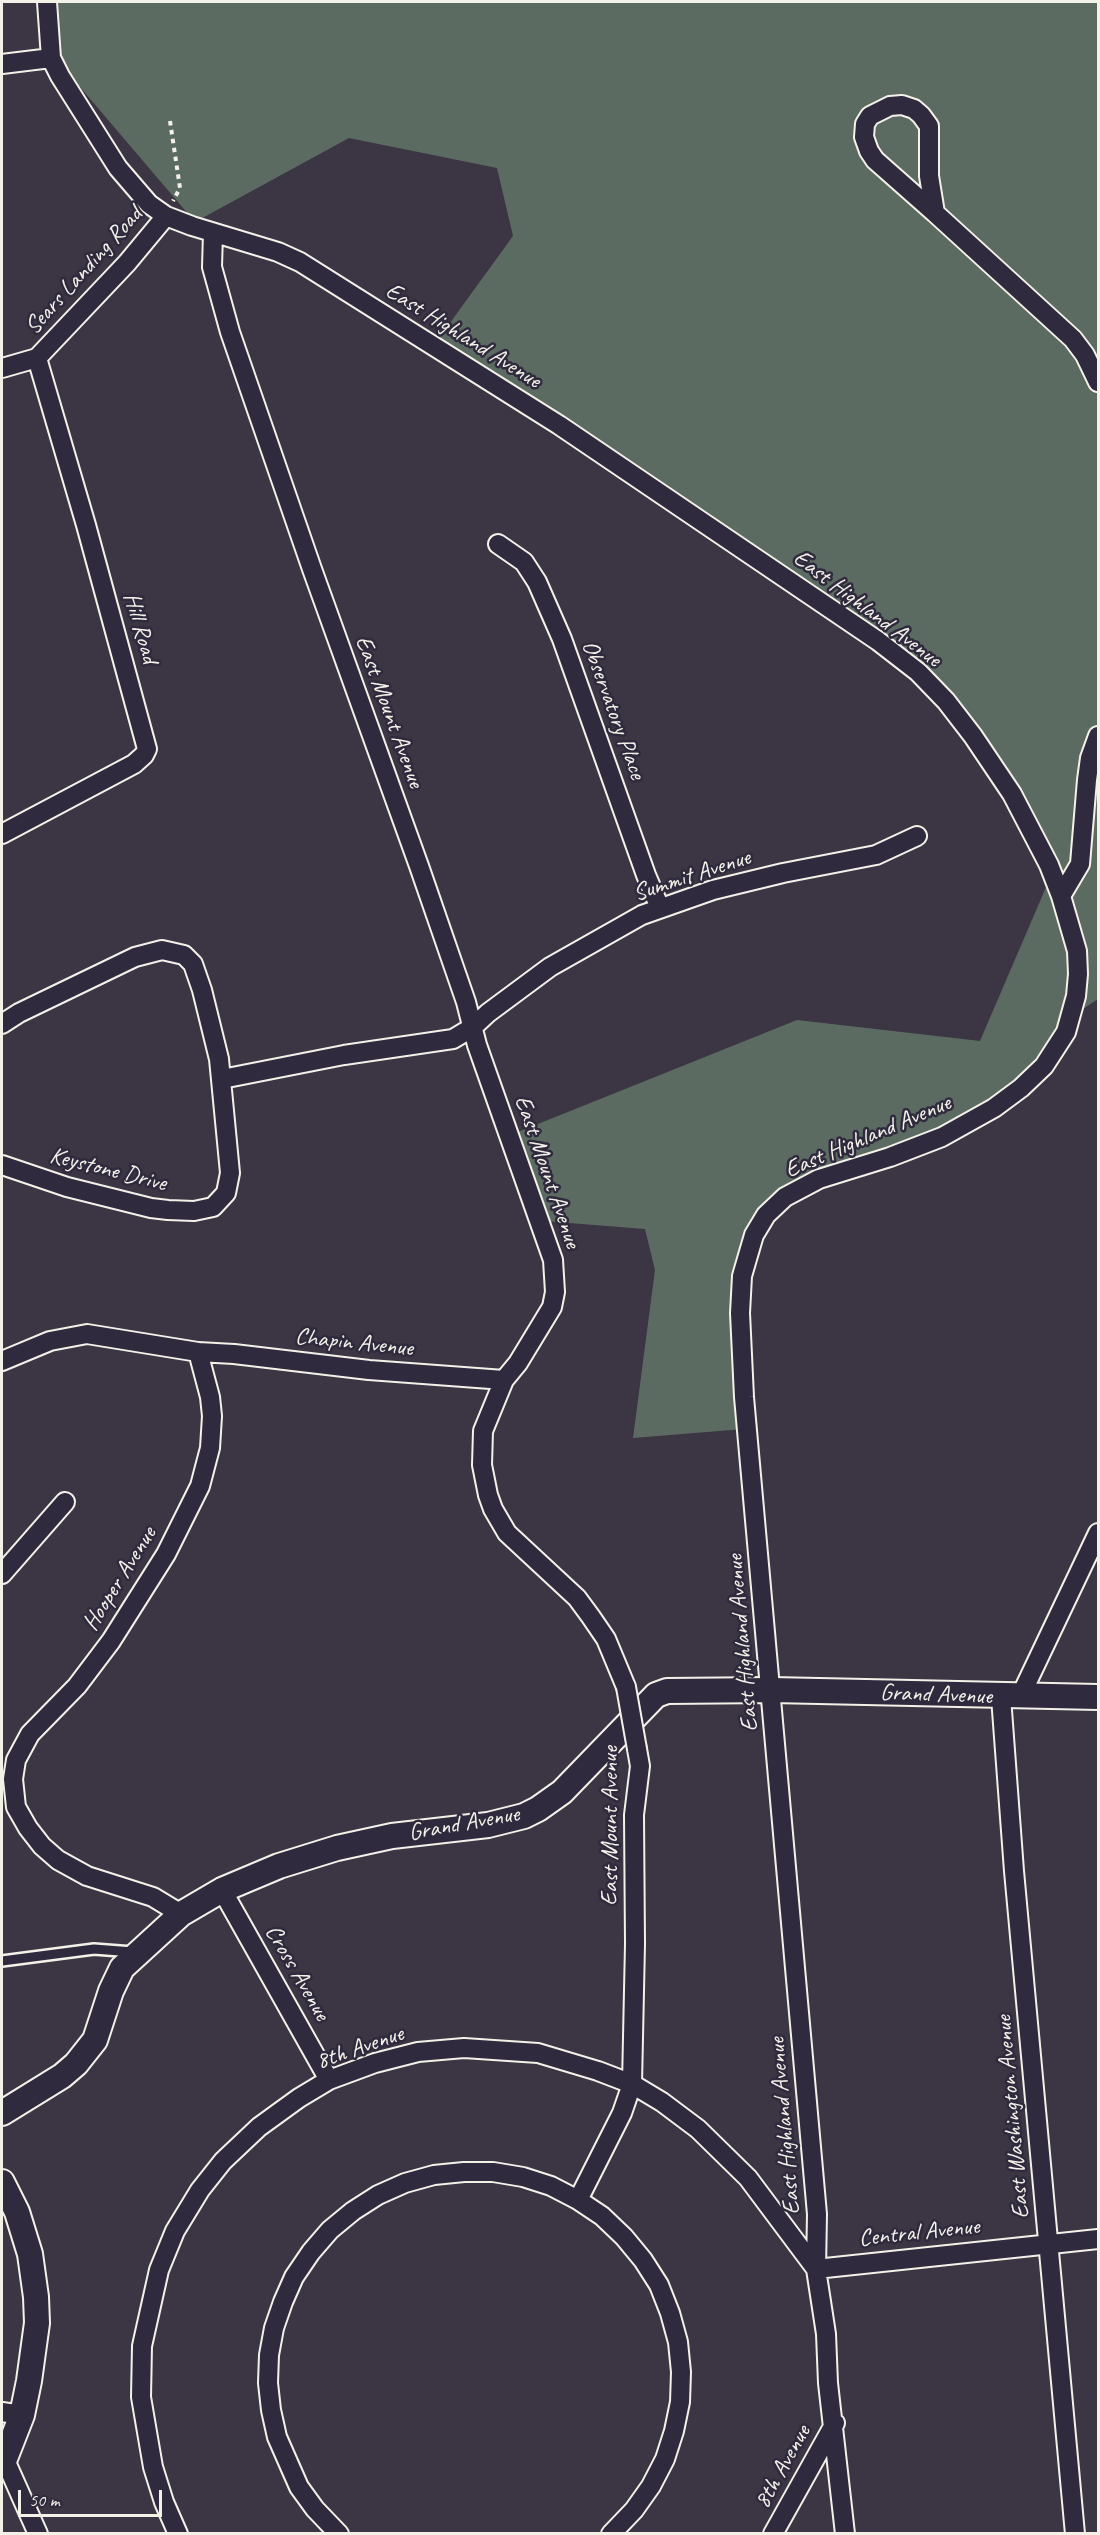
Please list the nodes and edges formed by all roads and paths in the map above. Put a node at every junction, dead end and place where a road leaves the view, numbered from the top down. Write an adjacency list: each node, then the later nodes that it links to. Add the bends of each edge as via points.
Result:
1 (47, 2): 2 (street, East Highland Avenue)
2 (51, 58): 3 (street); 6 (street, East Highland Avenue, via 117,168 149,204)
3 (2, 64)
4 (170, 120): 6 (path, via 180,188)
5 (935, 213): 5 (street, via 929,176 928,126 914,109 902,105 877,111 865,124 869,151); 10 (street, via 1073,339)
6 (166, 216): 7 (street, East Highland Avenue); 8 (street, Sears Landing Road)
7 (213, 233): 15 (street, East Highland Avenue, via 278,252 351,293 559,425 918,672 973,736 1012,794); 18 (street, East Mount Avenue, via 212,267 230,332)
8 (37, 358): 9 (street, Sears Landing Road); 13 (street, Hill Road, via 147,749 134,764)
9 (2, 368)
10 (1098, 382)
11 (498, 544): 16 (street, Observatory Place, via 524,562 537,582 562,639)
12 (1098, 736): 15 (street, via 1090,758 1080,864)
13 (2, 834)
14 (918, 836): 16 (street, Summit Avenue, via 876,855 713,890)
15 (1061, 896): 27 (street, East Highland Avenue, via 1077,951 1076,996 1066,1032 1044,1066 994,1108 942,1137 819,1179 785,1197 766,1215 747,1252 740,1313 742,1365)
16 (660, 908): 18 (street, Summit Avenue, via 550,967)
17 (2, 1024): 19 (street, Keystone Drive, via 135,957 162,950 176,952 189,960 196,973)
18 (473, 1027): 19 (street, via 445,1041 344,1055); 23 (street, East Mount Avenue, via 555,1272 552,1307)
19 (222, 1079): 20 (street, Keystone Drive, via 229,1181 226,1193 213,1207 194,1211 151,1208 67,1187)
20 (2, 1165)
21 (198, 1352): 22 (street, via 87,1334 50,1341); 23 (street, Chapin Avenue); 31 (street, Hooper Avenue, via 212,1416 210,1448 200,1485 166,1554 111,1641 77,1686 30,1734 16,1760 13,1779 16,1807 42,1846 58,1860 87,1876 153,1897)
22 (2, 1361)
23 (504, 1380): 35 (street, East Mount Avenue, bridge, via 488,1415 481,1447 493,1509 515,1542 577,1598 606,1639 626,1687 638,1749)
24 (65, 1502): 26 (street)
25 (1098, 1533): 28 (street, East Washington Avenue)
26 (2, 1574)
27 (772, 1690): 28 (street, Grand Avenue); 30 (street, Grand Avenue, via 667,1691 656,1695 562,1792 525,1816 337,1848); 41 (street, East Highland Avenue, via 818,2214)
28 (1011, 1697): 29 (street, Grand Avenue); 40 (street, East Washington Avenue, via 1014,1871)
29 (1098, 1697)
30 (222, 1890): 31 (street, Grand Avenue); 34 (street, Cross Avenue)
31 (181, 1914): 32 (street, Grand Avenue)
32 (138, 1952): 33 (lane, via 94,1949); 36 (street, Grand Avenue, via 122,1968 95,2040 76,2064)
33 (2, 1961)
34 (330, 2080): 35 (street, 8th Avenue, via 418,2052 464,2048 538,2054); 46 (street, 8th Avenue, via 259,2127 223,2161 175,2230 159,2270 142,2346 141,2397 153,2467)
35 (632, 2084): 38 (street, East Mount Avenue, via 622,2113); 41 (street, 8th Avenue, via 698,2129 732,2161)
36 (2, 2113)
37 (2, 2182): 42 (street, via 24,2232 36,2297 34,2353)
38 (578, 2199): 47 (street, via 551,2186 494,2172 434,2175 378,2195 330,2230 311,2252 294,2277 274,2328 268,2383 280,2445 299,2487); 48 (street, via 624,2237 654,2277 670,2313 681,2372 680,2402 665,2459 640,2502)
39 (1098, 2239): 40 (street, Central Avenue)
40 (1048, 2243): 41 (street, Central Avenue); 51 (street, East Washington Avenue)
41 (816, 2269): 43 (street, East Highland Avenue)
42 (12, 2414): 44 (street)
43 (835, 2423): 49 (street, 8th Avenue); 50 (street, East Highland Avenue)
44 (3, 2463): 45 (street)
45 (38, 2534)
46 (178, 2534)
47 (339, 2534)
48 (611, 2534)
49 (773, 2534)
50 (845, 2534)
51 (1074, 2534)

